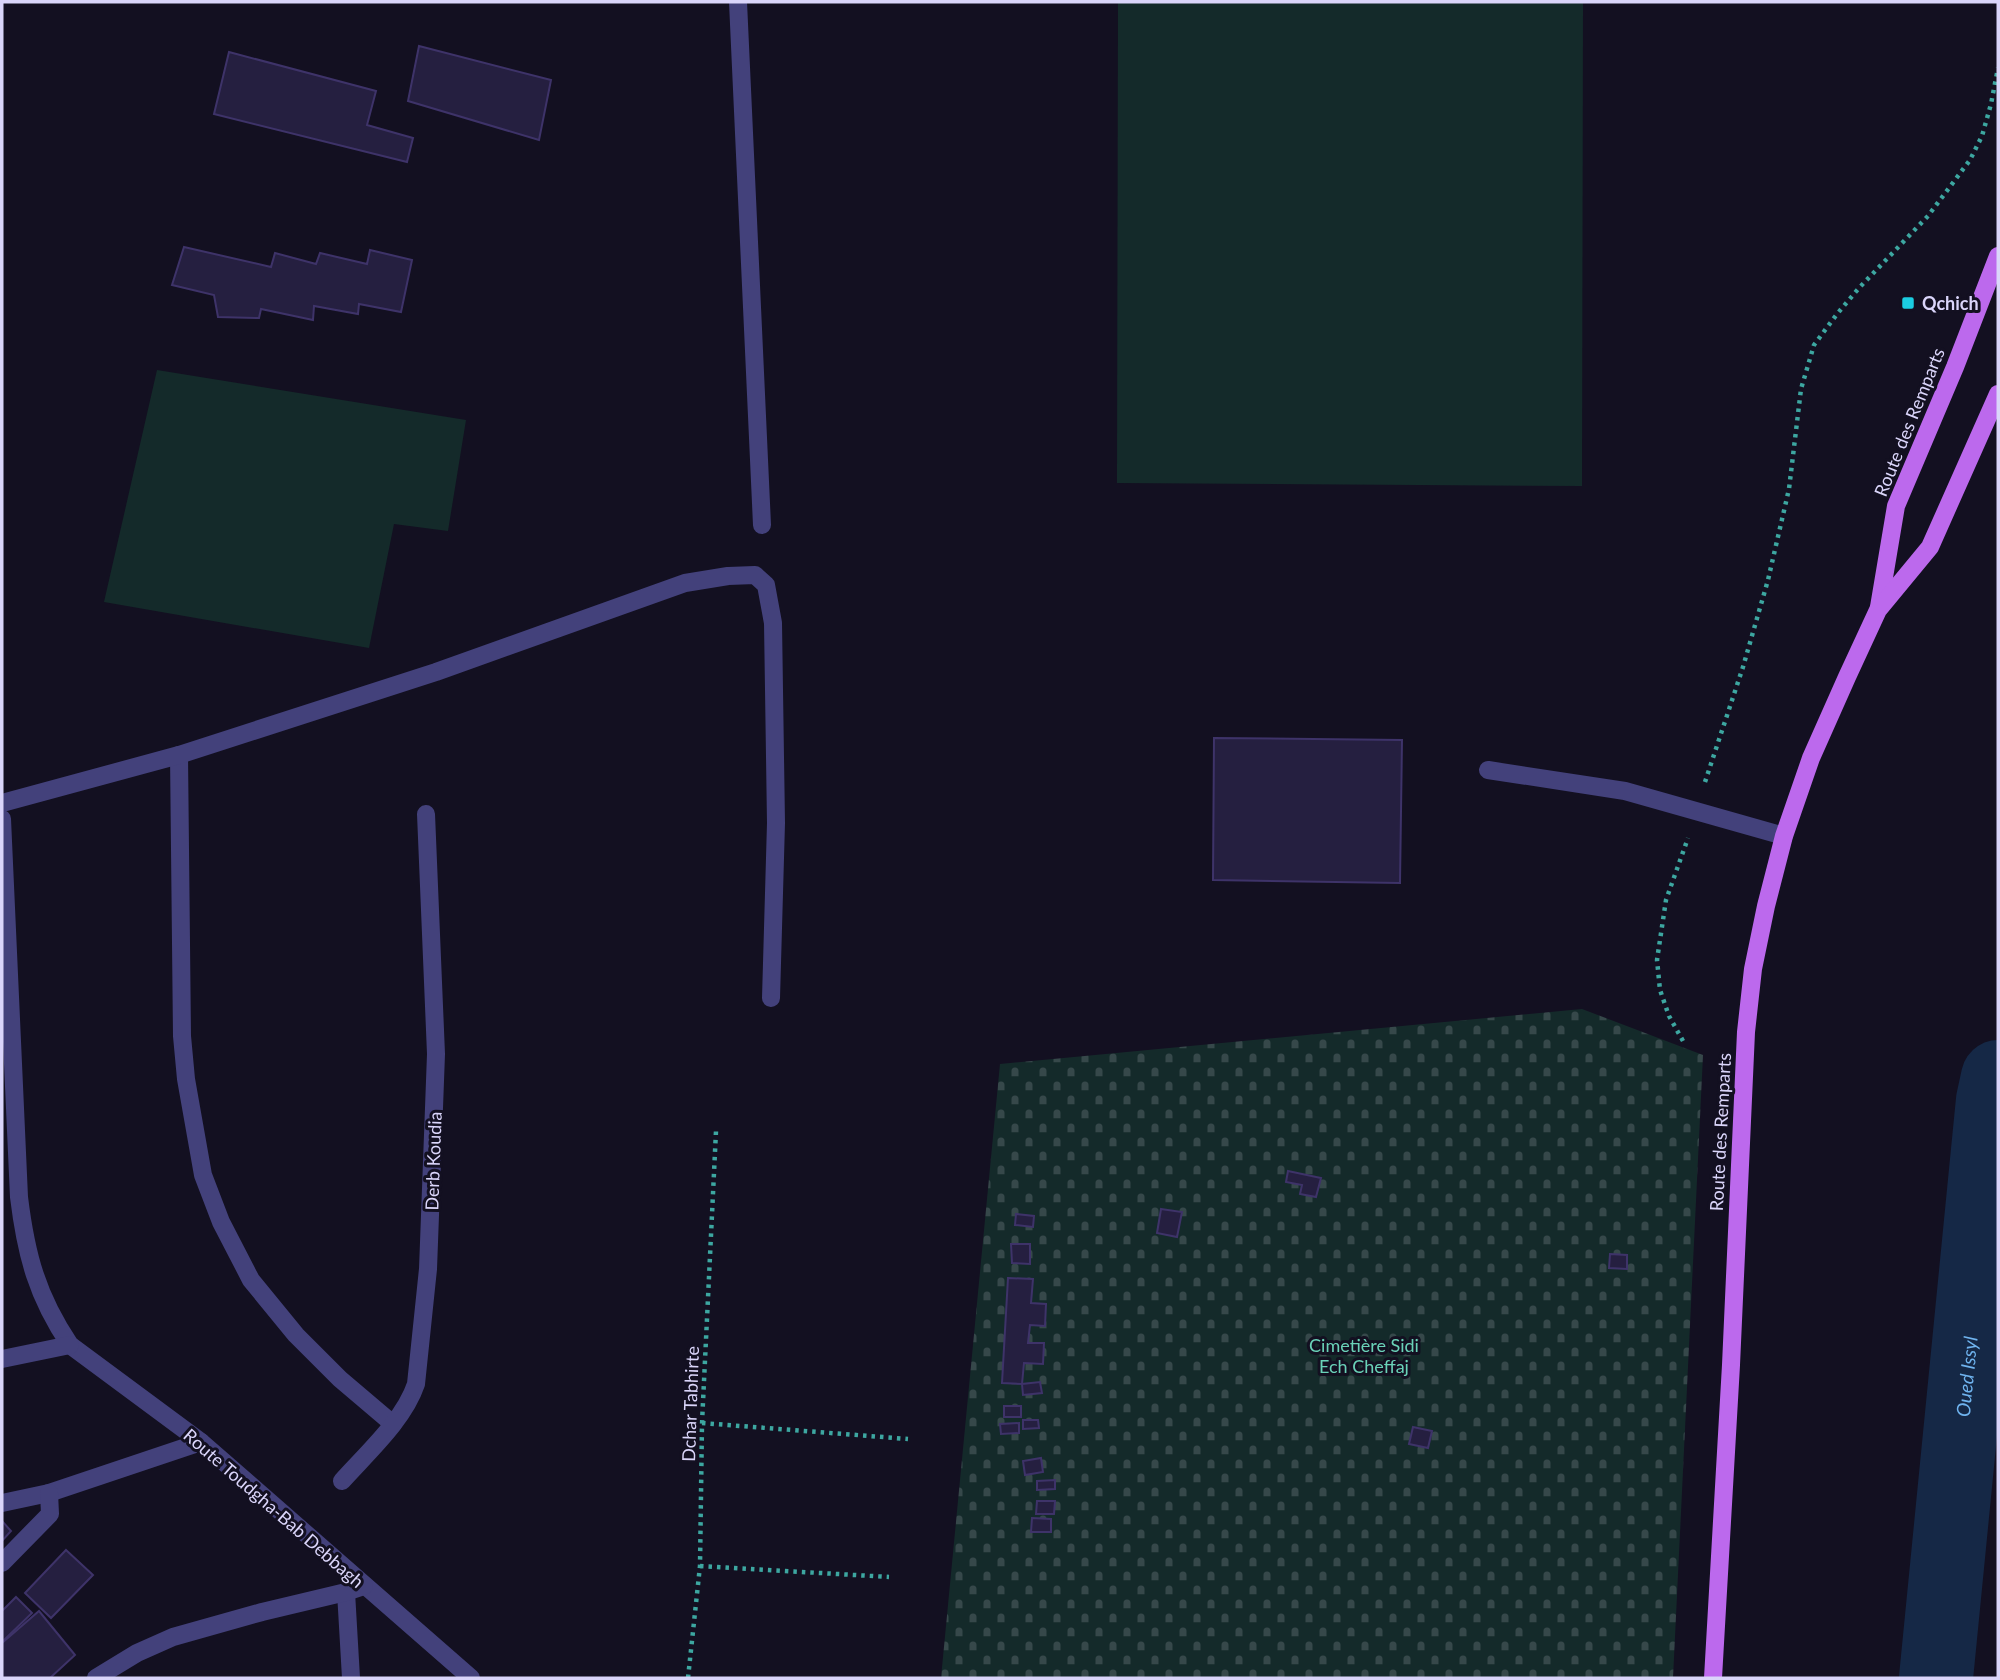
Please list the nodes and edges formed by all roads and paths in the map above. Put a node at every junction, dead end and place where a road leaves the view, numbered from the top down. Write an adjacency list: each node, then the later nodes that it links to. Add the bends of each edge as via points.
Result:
1 (738, 2): 5 (street)
2 (1998, 68): 10 (path, via 1992,104 1970,160 1928,216 1859,288 1814,345 1801,389 1789,489 1768,580)
3 (1998, 256): 6 (main road, Route des Remparts, via 1896,506)
4 (1998, 394): 6 (main road, Route des Remparts, via 1930,547)
5 (762, 525)
6 (1878, 610): 13 (main road, Route des Remparts, via 1811,758)
7 (178, 755): 9 (street); 15 (street, via 436,672 685,583 755,575 766,584 773,623 776,823); 21 (street, via 182,1036 203,1175 251,1280 296,1335)
8 (1488, 770): 10 (street, via 1625,791)
9 (2, 803)
10 (1696, 812): 13 (street); 16 (path, via 1666,900 1657,960 1660,989)
11 (426, 814): 21 (street, Derb Koudia, via 436,1054 428,1269 416,1384)
12 (2, 819): 14 (street)
13 (1783, 836): 36 (main road, Route des Remparts, via 1753,969 1746,1032)
14 (3, 850): 18 (street, via 23,1237 42,1297)
15 (771, 998)
16 (1683, 1041)
17 (716, 1131): 20 (path, Dchar Tabhirte)
18 (70, 1345): 19 (street); 23 (street, Route Toudgha-Bab Debbagh)
19 (2, 1359)
20 (702, 1423): 22 (path); 28 (path, Dchar Tabhirte)
21 (393, 1424): 24 (street, Derb Koudia)
22 (908, 1439)
23 (201, 1442): 25 (street); 30 (street, Route Toudgha-Bab Debbagh)
24 (342, 1481)
25 (49, 1493): 26 (street); 27 (street, via 50,1514)
26 (2, 1503)
27 (2, 1563)
28 (700, 1566): 29 (path); 35 (path, Dchar Tabhirte)
29 (890, 1577)
30 (364, 1586): 31 (street); 34 (street, Route Toudgha-Bab Debbagh)
31 (346, 1592): 32 (street, via 173,1637); 33 (street)
32 (96, 1678)
33 (351, 1678)
34 (471, 1678)
35 (688, 1678)
36 (1713, 1678)

